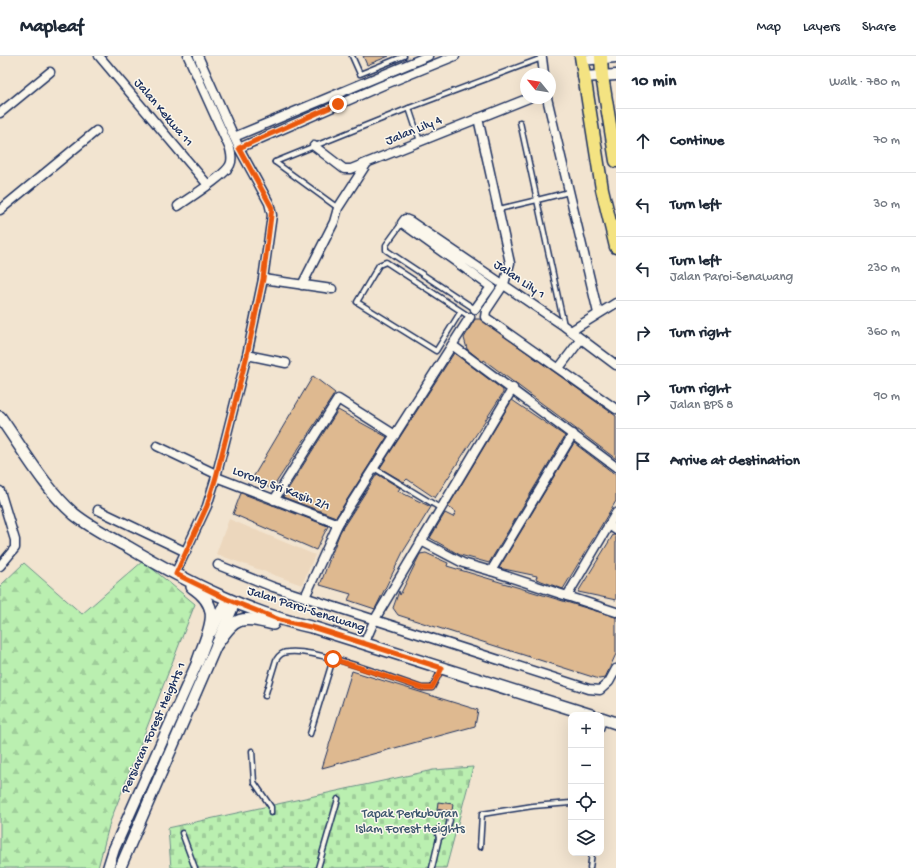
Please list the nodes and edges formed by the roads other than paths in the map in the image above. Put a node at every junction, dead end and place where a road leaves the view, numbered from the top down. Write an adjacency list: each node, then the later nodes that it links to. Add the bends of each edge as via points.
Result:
1 (99, 56): 30 (street, Jalan Kekwa 11)
2 (188, 56): 30 (street, via 232,155 230,166)
3 (198, 56): 24 (street)
4 (352, 56): 5 (lane, via 360,74)
5 (404, 56)
6 (428, 56): 24 (street)
7 (455, 56): 27 (street)
8 (581, 57): 9 (street); 16 (main road)
9 (601, 57): 10 (street); 15 (main road)
10 (616, 57)
11 (542, 58): 12 (street); 19 (lane)
12 (543, 68)
13 (50, 72): 20 (street)
14 (616, 75): 15 (street)
15 (602, 76): 16 (street); 28 (main road)
16 (583, 77): 38 (main road, via 602,189)
17 (520, 102): 21 (street, Jalan Lily 4)
18 (548, 104): 31 (street)
19 (409, 108): 25 (lane); 26 (lane)
20 (0, 112)
21 (478, 118): 25 (street, Jalan Lily 4); 35 (street)
22 (520, 122): 32 (lane)
23 (96, 131): 36 (street)
24 (234, 137): 27 (street)
25 (420, 142): 29 (street, Jalan Lily 4)
26 (314, 146): 29 (street, Jalan Lily 4, via 344,169); 34 (lane, via 275,162)
27 (239, 148): 39 (street, via 272,208)
28 (616, 161)
29 (367, 163): 34 (street)
30 (208, 185): 33 (street)
31 (569, 192): 32 (lane); 46 (street)
32 (537, 200): 35 (lane); 48 (lane)
33 (178, 206)
34 (338, 208): 41 (street, via 334,222)
35 (499, 208): 40 (street, via 510,263)
36 (0, 210)
37 (403, 221): 40 (street, Jalan Lily 1); 44 (street, via 491,287); 44 (lane, via 386,244 386,250)
38 (616, 247)
39 (263, 279): 41 (street); 51 (street)
40 (504, 284): 48 (street, Jalan Lily 1); 54 (street, via 486,311 485,317)
41 (302, 285): 42 (street)
42 (332, 289)
43 (614, 306): 46 (street)
44 (475, 309)
45 (461, 311): 45 (lane, via 386,262 379,265 358,302 436,351); 47 (lane)
46 (598, 313): 48 (street)
47 (470, 316): 50 (street)
48 (568, 329): 49 (street, Jalan Lily 1)
49 (581, 339): 53 (street, Jalan Lily 1); 54 (street)
50 (452, 345): 55 (street); 59 (street)
51 (247, 355): 52 (street); 63 (street)
52 (286, 363)
53 (616, 365)
54 (560, 368): 56 (street)
55 (513, 388): 58 (street); 66 (street)
56 (616, 409)
57 (0, 417): 76 (main road, Jalan Paroi-Senawang, via 52,489 75,514)
58 (573, 434): 61 (street); 77 (street)
59 (395, 435): 62 (street); 65 (street, via 338,399)
60 (156, 446): 63 (street, Lorong Sri Kasih 2/1)
61 (616, 467)
62 (374, 468): 66 (lane); 69 (street)
63 (216, 476): 65 (street, Lorong Sri Kasih 2/1); 73 (street, via 207,506)
64 (0, 491): 74 (street, via 15,540 15,548)
65 (274, 500): 69 (street, Lorong Sri Kasih 2/1)
66 (440, 508): 72 (street)
67 (98, 510): 73 (street)
68 (616, 513): 70 (street)
69 (338, 524): 80 (street)
70 (608, 525): 71 (street); 79 (street)
71 (616, 530)
72 (421, 541): 77 (street, via 463,563); 83 (street)
73 (186, 552): 78 (street)
74 (0, 566)
75 (218, 566): 80 (street)
76 (165, 568): 78 (main road, Jalan Paroi-Senawang); 88 (main road, via 198,591 208,600 212,610 212,618)
77 (491, 571): 79 (street)
78 (176, 574): 81 (main road, Jalan Paroi-Senawang)
79 (567, 596): 82 (street)
80 (304, 597): 83 (street)
81 (231, 601): 84 (main road, Jalan Paroi-Senawang, via 280,620); 85 (street, Persiaran Forest Heights 1); 88 (street, Persiaran Forest Heights 1)
82 (616, 612)
83 (375, 619): 86 (street); 90 (street, via 589,689 600,690 609,682)
84 (315, 628): 85 (main road, via 294,628 244,618 234,623); 86 (main road, Jalan Paroi-Senawang)
85 (217, 644): 107 (street, Persiaran Forest Heights 1)
86 (364, 644): 89 (main road, Jalan Paroi-Senawang)
87 (333, 659): 89 (lane, via 422,688 432,688); 91 (lane, via 283,652 276,660); 95 (lane)
88 (198, 661): 106 (street, Persiaran Forest Heights 1, via 114,849)
89 (442, 668): 92 (main road, Jalan Paroi-Senawang)
90 (616, 669)
91 (265, 696)
92 (581, 712)
93 (604, 722): 94 (main road)
94 (616, 723)
95 (310, 734)
96 (252, 751): 99 (lane, via 254,782 271,807)
97 (338, 799): 109 (lane)
98 (568, 803): 104 (lane, via 482,814)
99 (271, 812)
100 (440, 813): 103 (lane, via 450,820 447,831)
101 (437, 830): 103 (lane)
102 (182, 833): 108 (lane)
103 (439, 838): 110 (lane)
104 (480, 847)
105 (592, 856): 111 (lane)
106 (108, 868)
107 (120, 868)
108 (195, 868)
109 (318, 868)
110 (432, 868)
111 (590, 868)

